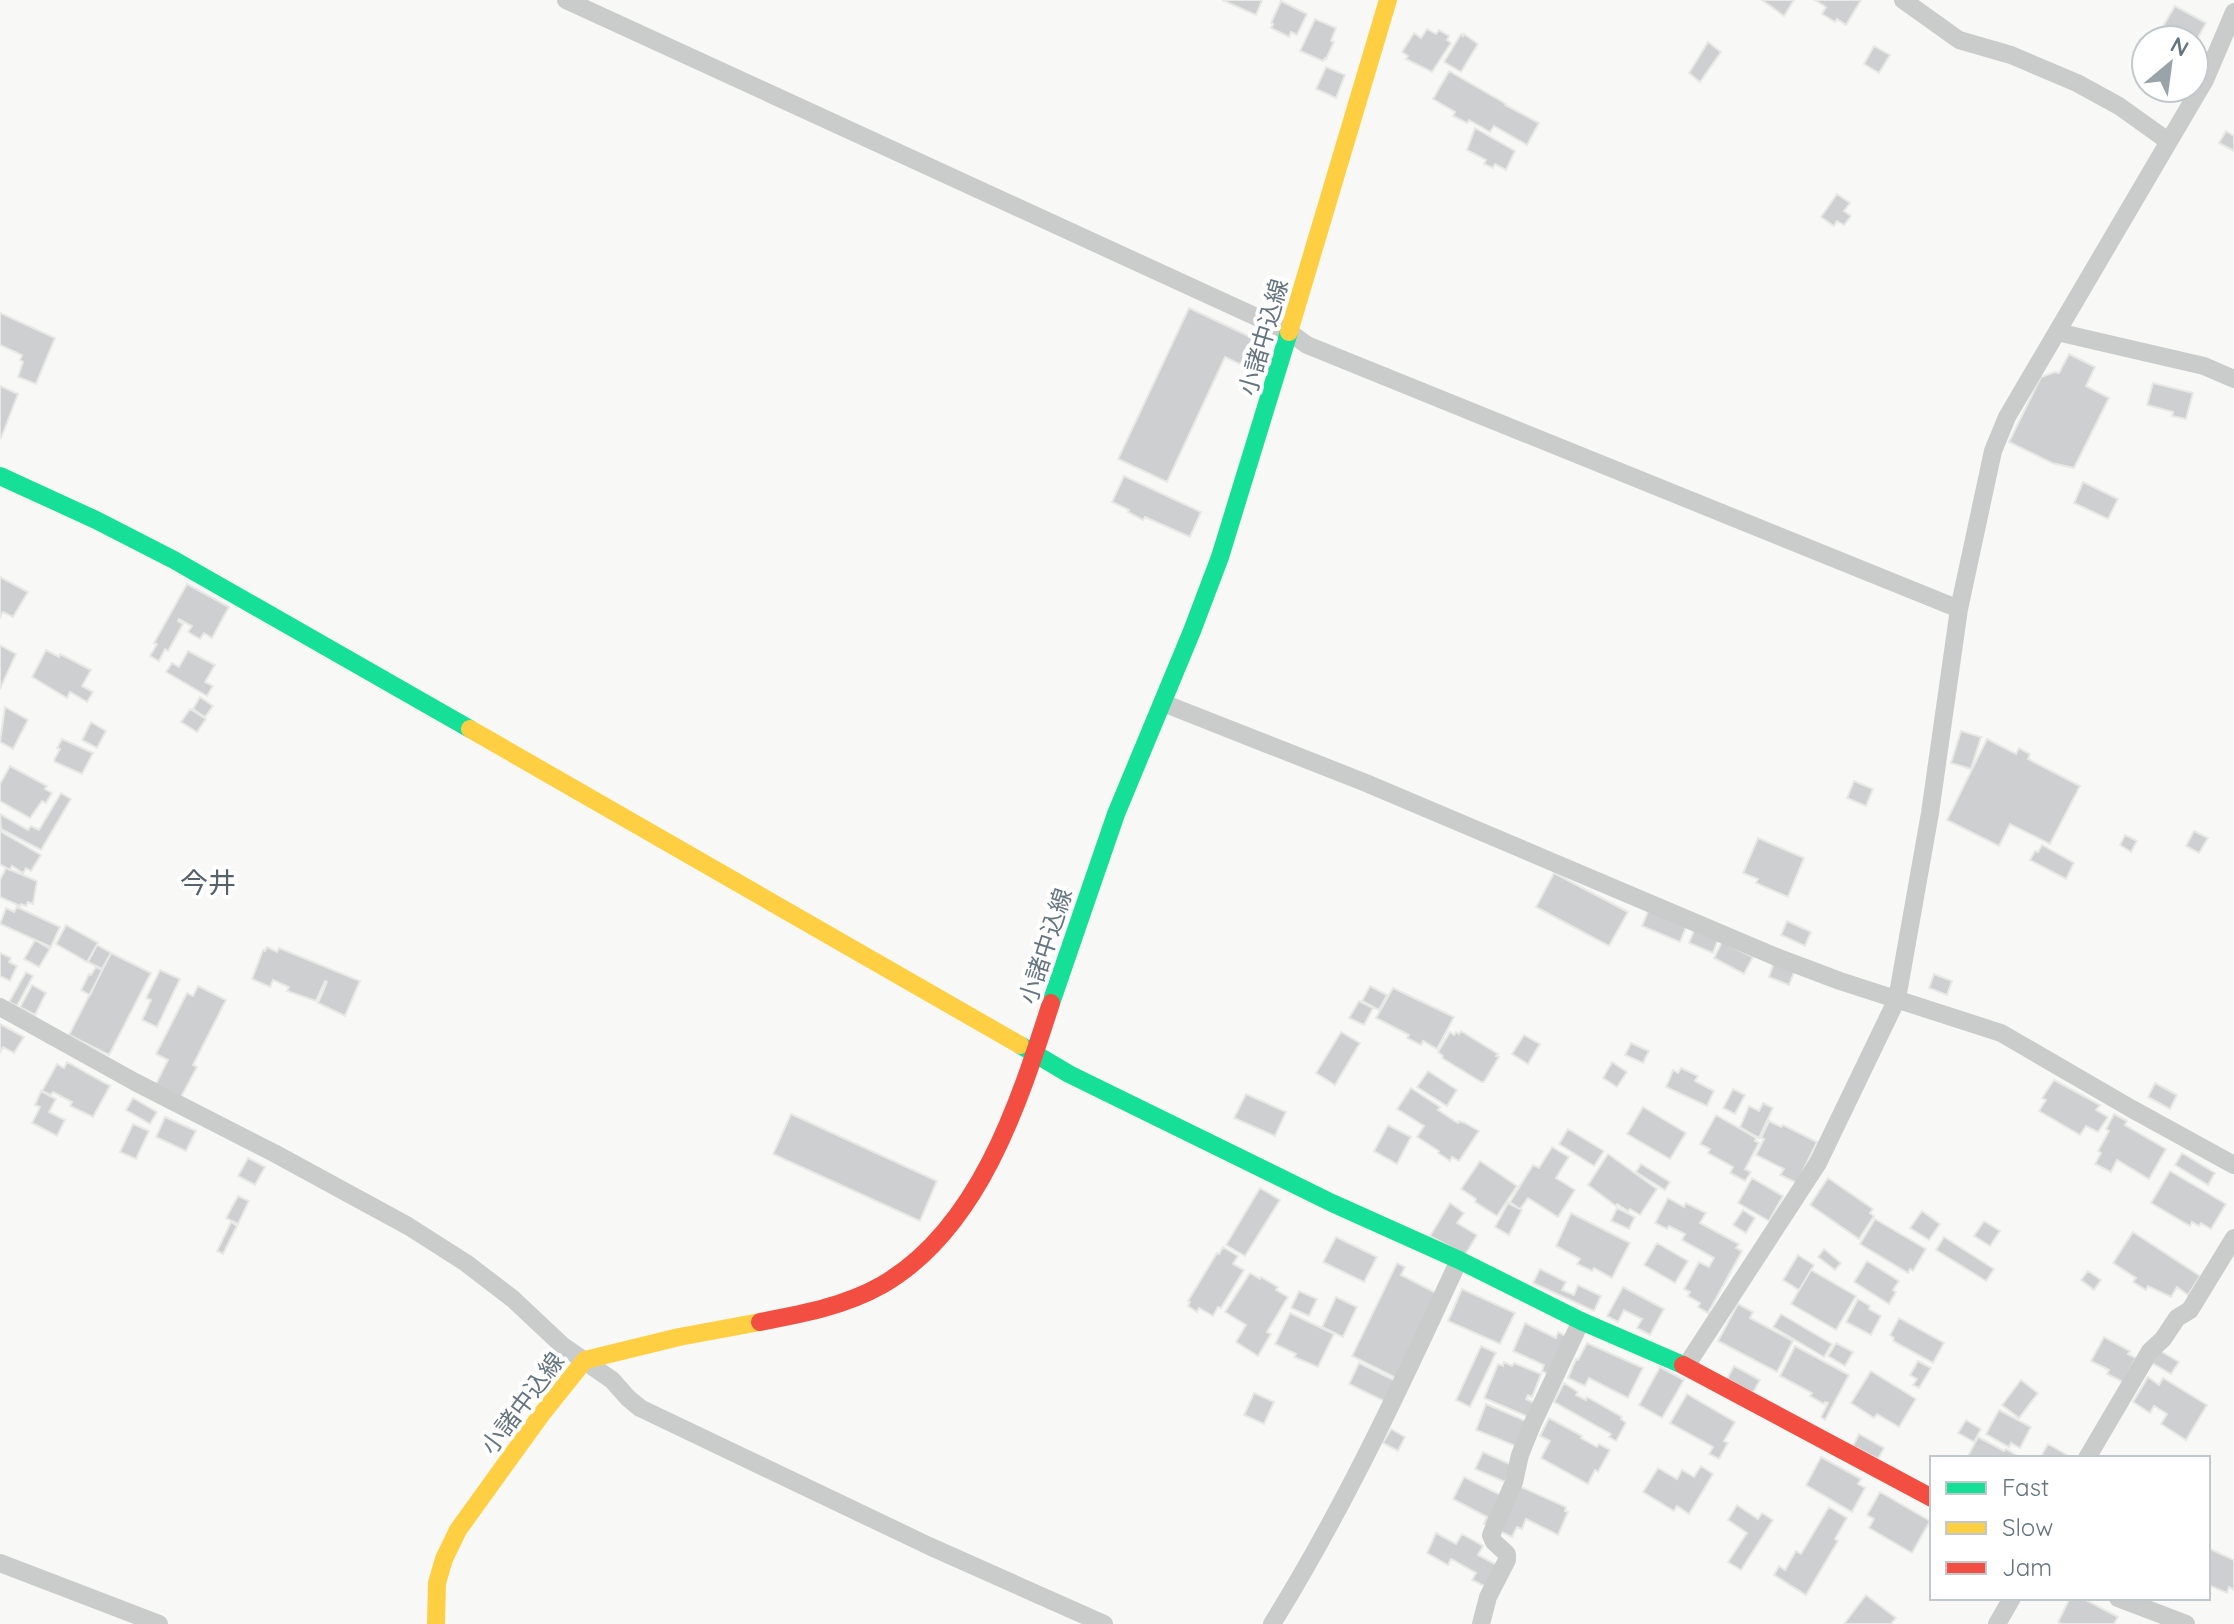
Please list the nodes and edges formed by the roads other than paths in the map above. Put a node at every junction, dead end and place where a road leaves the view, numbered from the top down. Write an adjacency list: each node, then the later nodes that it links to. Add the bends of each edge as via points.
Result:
1 (566, 0): 6 (street)
2 (1388, 0): 6 (street, 小諸中込線)
3 (1903, 0): 5 (street, via 1959,40 2077,83)
4 (2234, 12): 5 (street, via 2205,80)
5 (2168, 141): 7 (street)
6 (1289, 332): 10 (street, via 1307,345); 11 (street, 小諸中込線, via 1219,560)
7 (2057, 332): 8 (street, via 2204,366); 10 (street, via 1993,451)
8 (2234, 379)
9 (0, 476): 14 (street, via 174,560)
10 (1959, 609): 12 (street)
11 (1163, 703): 12 (street, via 1366,783 1745,945); 14 (street, 小諸中込線, via 1101,853)
12 (1897, 999): 15 (street, via 2001,1033); 20 (street, via 1818,1163)
13 (0, 1007): 19 (street, via 408,1226 466,1263)
14 (1035, 1055): 17 (street); 19 (street, 小諸中込線, via 986,1171 951,1221 905,1270 841,1304)
15 (2234, 1165)
16 (2234, 1238): 21 (street, via 2190,1310 2150,1351)
17 (1459, 1260): 18 (street); 29 (street, via 1397,1393)
18 (1581, 1321): 20 (street); 30 (street, via 1532,1425 1491,1535 1507,1560)
19 (585, 1360): 27 (street, 小諸中込線, via 458,1530 437,1583); 28 (street, via 640,1408)
20 (1686, 1366): 22 (street)
21 (2088, 1456)
22 (1930, 1497)
23 (0, 1563): 26 (street)
24 (2011, 1600): 31 (street)
25 (2123, 1600): 32 (street)
26 (159, 1624)
27 (436, 1624)
28 (1104, 1624)
29 (1272, 1624)
30 (1481, 1624)
31 (1997, 1624)
32 (2186, 1624)

